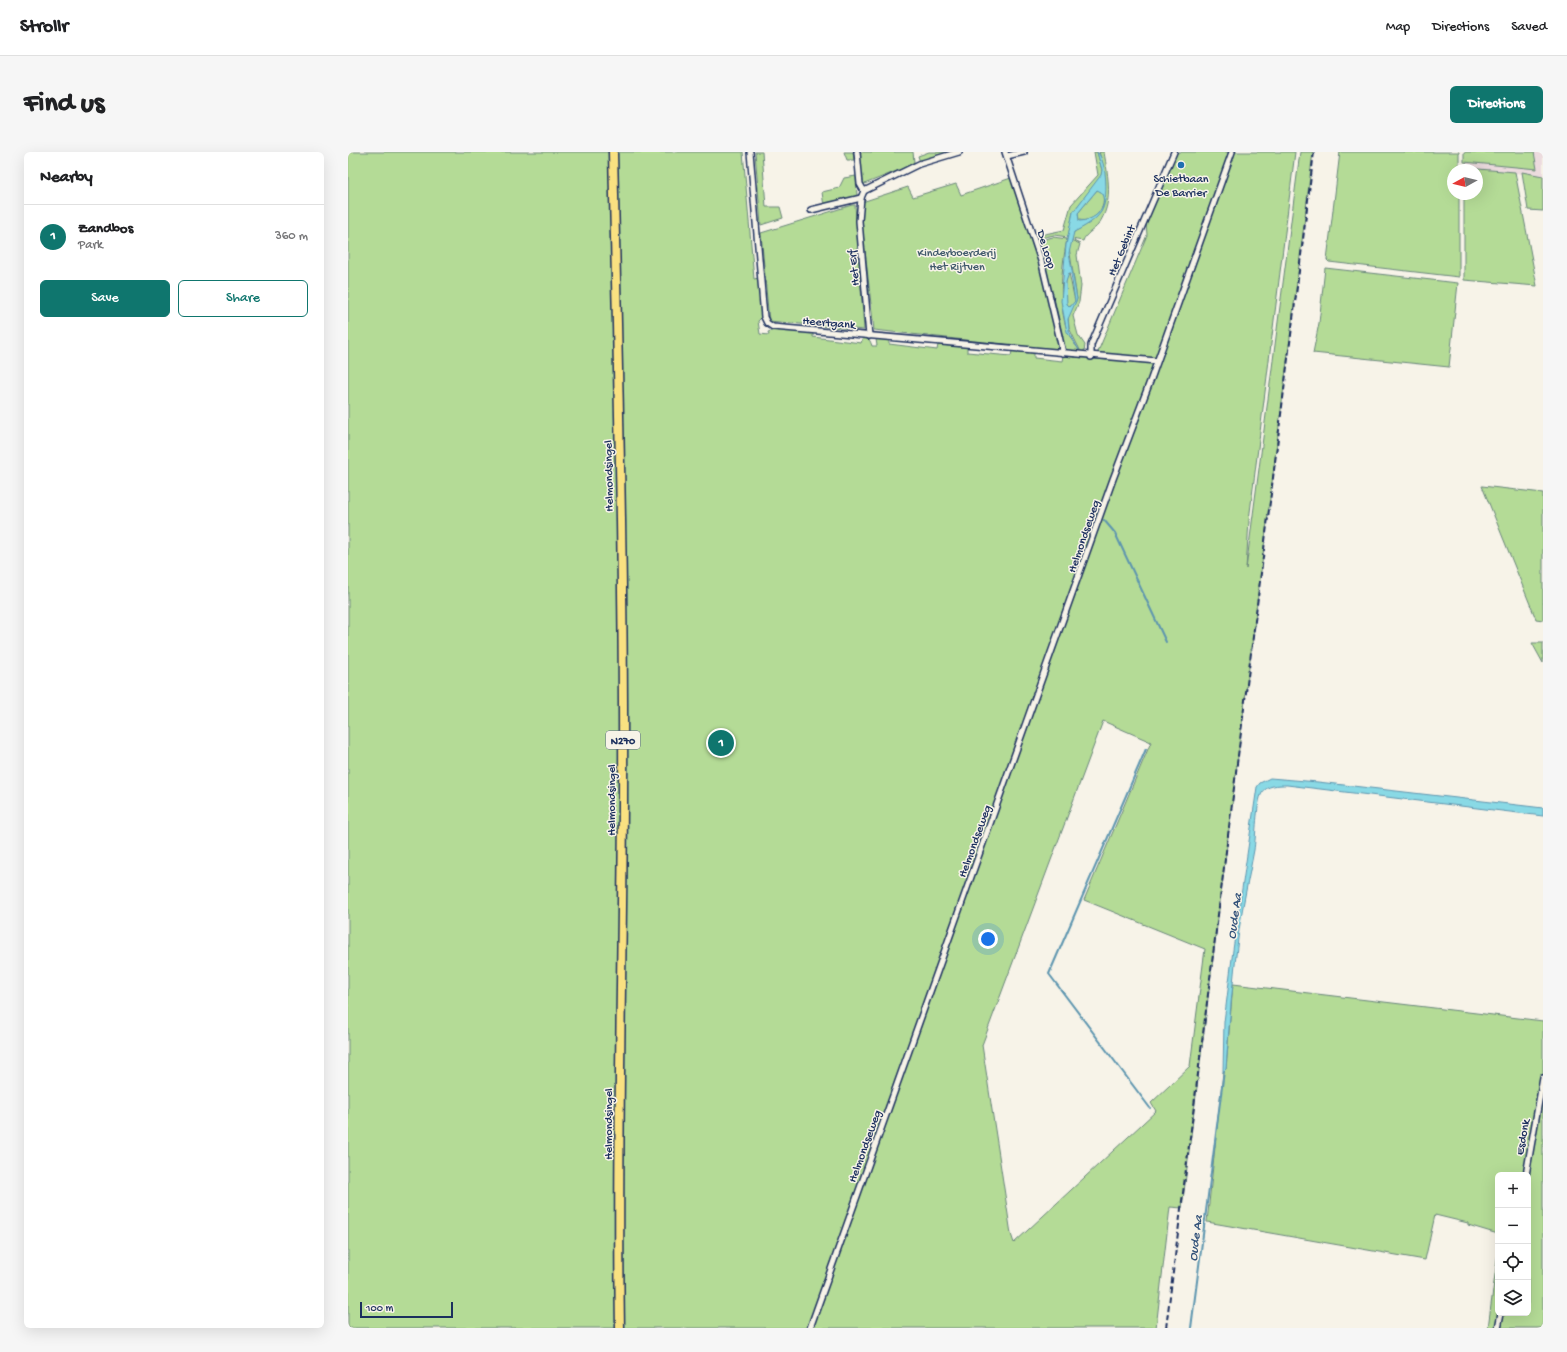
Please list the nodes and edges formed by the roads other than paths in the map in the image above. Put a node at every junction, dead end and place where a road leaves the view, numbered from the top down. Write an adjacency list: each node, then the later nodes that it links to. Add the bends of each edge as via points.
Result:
1 (613, 152): 19 (main road, Helmondsingel / N270, via 622,594)
2 (750, 152): 12 (street, Heertgank, via 764,317 767,323 773,328)
3 (857, 152): 9 (street, via 860,184)
4 (959, 152): 9 (street, via 919,164)
5 (1024, 152): 8 (street)
6 (1174, 152): 14 (street, Het Gebint, via 1091,346)
7 (1232, 152): 15 (street, Helmondseweg)
8 (1006, 154): 13 (street, De Loop, via 1042,264)
9 (864, 191): 10 (street, Het Erf)
10 (861, 198): 11 (street); 12 (street, Het Erf, via 859,221)
11 (810, 210)
12 (869, 336): 13 (street, Heertgank)
13 (1063, 353): 14 (street)
14 (1091, 357): 15 (street)
15 (1157, 361): 20 (street, Helmondseweg)
16 (1543, 1078): 17 (street, Esdonk)
17 (1527, 1172)
18 (1500, 1316): 21 (street)
19 (620, 1328)
20 (810, 1328)
21 (1498, 1328)

